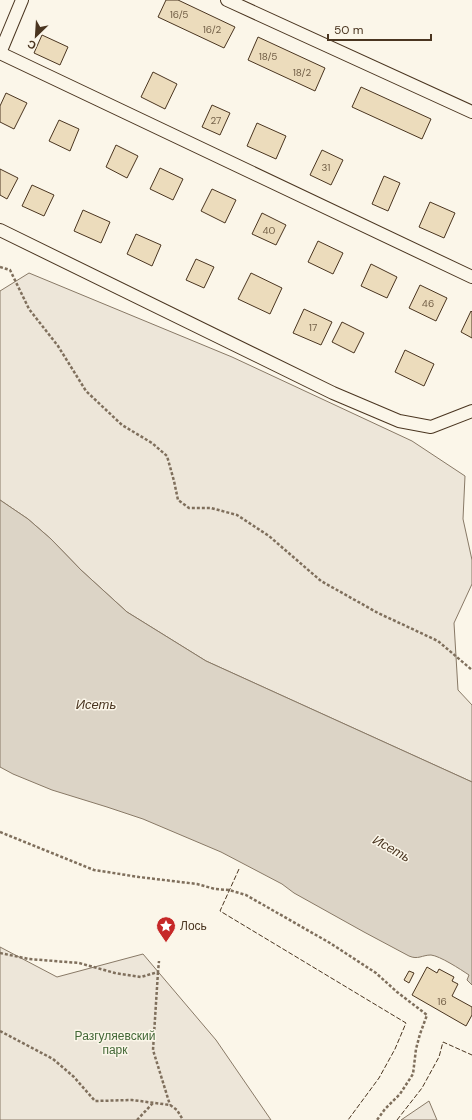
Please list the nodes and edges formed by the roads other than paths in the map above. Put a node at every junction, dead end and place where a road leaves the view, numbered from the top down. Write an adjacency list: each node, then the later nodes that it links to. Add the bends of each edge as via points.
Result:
1 (22, 0): 3 (street)
2 (227, 0): 4 (street)
3 (0, 53): 6 (street)
4 (472, 112)
5 (0, 230): 7 (street, via 334,393 399,421 431,427)
6 (472, 277)
7 (472, 411)

